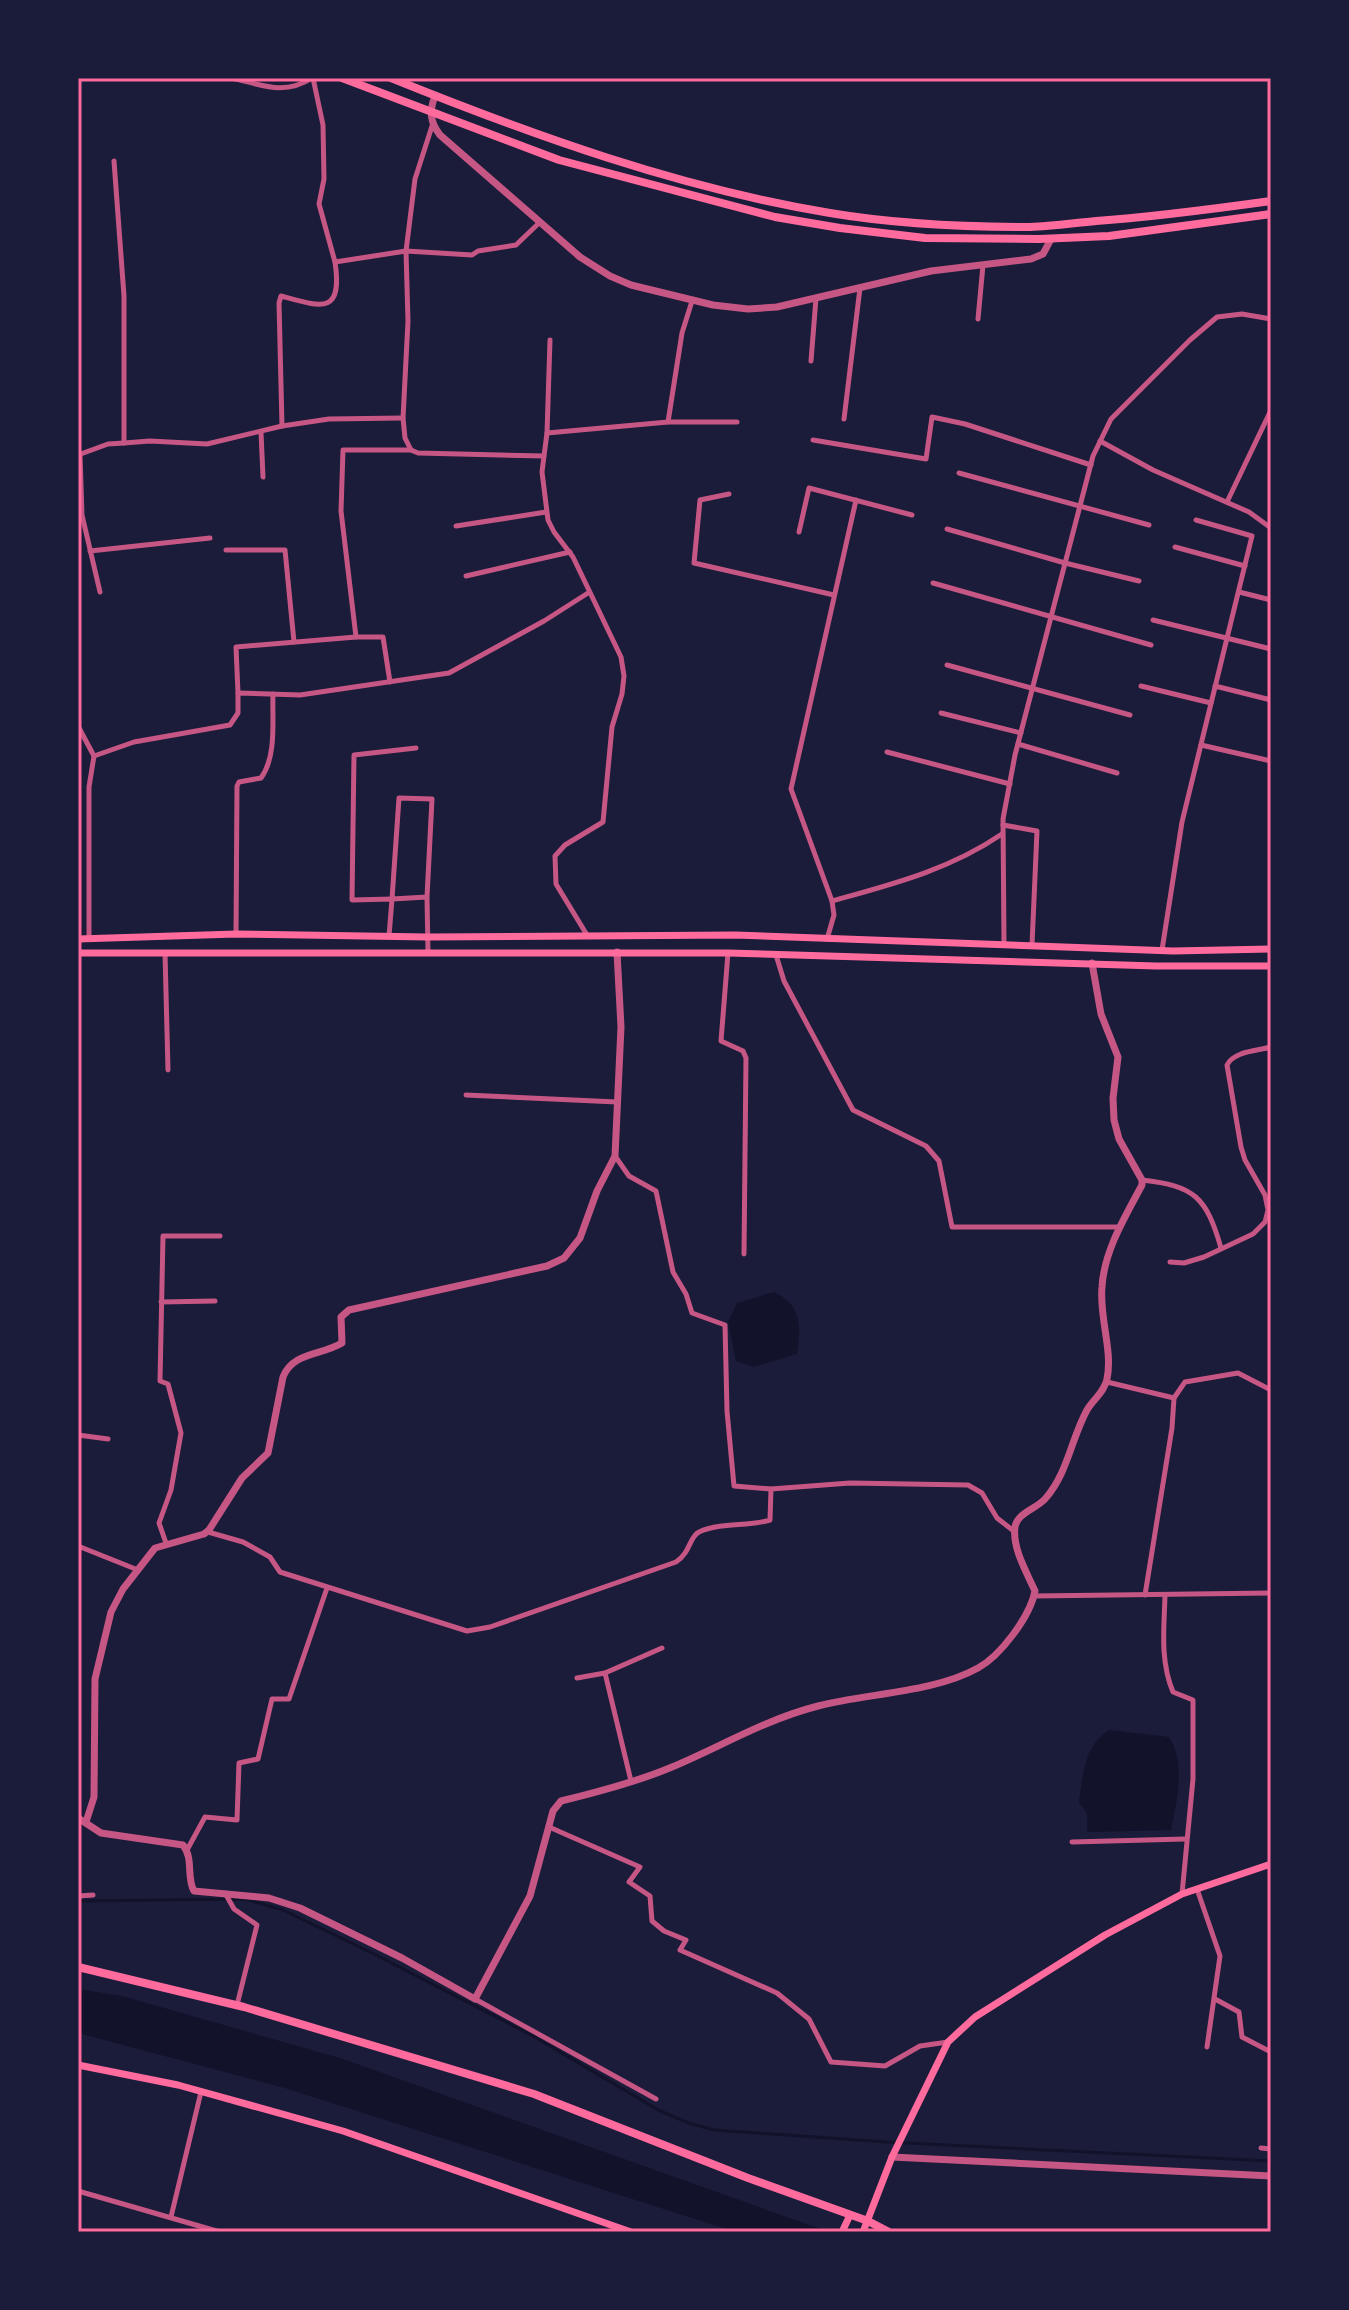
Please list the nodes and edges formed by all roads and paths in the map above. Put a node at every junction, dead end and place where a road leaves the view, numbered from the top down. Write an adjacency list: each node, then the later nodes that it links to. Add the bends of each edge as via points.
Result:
1 (232, 78): 2 (street, via 285,89)
2 (312, 78): 14 (street, via 323,125 319,204)
3 (342, 78): 6 (main road)
4 (391, 78): 5 (main road)
5 (435, 96): 6 (street); 9 (main road, via 612,159 832,214 1032,227)
6 (429, 111): 7 (street); 12 (main road, via 559,160 775,217 925,238)
7 (433, 122): 11 (street, via 440,135); 13 (street, via 415,179)
8 (114, 161): 33 (street, via 124,296)
9 (1271, 201)
10 (1271, 214): 12 (main road)
11 (539, 223): 13 (street, via 516,245 472,255); 18 (street, via 610,276)
12 (1051, 239): 15 (street, via 1043,254 1031,259)
13 (406, 251): 14 (street); 24 (street)
14 (335, 262): 28 (street, via 337,289 332,300 320,306 281,296)
15 (984, 264): 16 (street); 19 (street)
16 (861, 287): 17 (street); 25 (street)
17 (816, 298): 18 (street, via 748,309); 22 (street)
18 (692, 301): 26 (street)
19 (978, 319)
20 (1271, 319): 32 (street, via 1217,317 1111,419)
21 (550, 340): 30 (street)
22 (811, 361)
23 (1271, 410): 42 (street)
24 (403, 418): 28 (street); 34 (street)
25 (844, 419)
26 (668, 422): 27 (street); 30 (street)
27 (737, 422)
28 (282, 426): 29 (street)
29 (261, 432): 33 (street, via 207,444); 39 (street)
30 (547, 433): 36 (street)
31 (813, 440): 37 (street, via 926,459 932,417)
32 (1100, 441): 37 (street); 42 (street)
33 (124, 443): 35 (street)
34 (411, 450): 36 (street); 69 (street, via 343,450 341,511)
35 (79, 454): 55 (street)
36 (544, 456): 44 (street)
37 (1091, 465): 43 (street)
38 (959, 473): 43 (street)
39 (263, 477)
40 (729, 494): 65 (street, via 700,500 694,563)
41 (856, 500): 45 (street); 51 (street, via 809,488); 65 (street)
42 (1227, 502): 49 (street)
43 (1080, 506): 47 (street); 57 (street)
44 (546, 512): 48 (street); 56 (street)
45 (912, 515)
46 (1196, 520): 58 (street, via 1252,536)
47 (1149, 525)
48 (456, 526)
49 (1271, 528)
50 (947, 529): 57 (street)
51 (799, 532)
52 (210, 538): 55 (street)
53 (1175, 547): 58 (street)
54 (226, 550): 71 (street, via 285,550)
55 (90, 551): 62 (street)
56 (570, 552): 59 (street); 64 (street)
57 (1065, 563): 60 (street); 67 (street)
58 (1245, 566): 63 (street)
59 (466, 576)
60 (1139, 581)
61 (933, 583): 67 (street)
62 (100, 592)
63 (1239, 592): 66 (street); 70 (street)
64 (588, 593): 75 (street, via 449,673); 101 (street, via 621,657 624,676 612,727 603,822 555,856 556,884)
65 (834, 595): 99 (street, via 791,789)
66 (1271, 600)
67 (1051, 617): 72 (street); 78 (street)
68 (1153, 620): 70 (street)
69 (356, 637): 71 (street); 75 (street, via 383,637)
70 (1227, 638): 73 (street); 77 (street)
71 (294, 642): 79 (street, via 236,647)
72 (1151, 645)
73 (1271, 649)
74 (947, 665): 78 (street)
75 (390, 682): 80 (street)
76 (1141, 686): 82 (street)
77 (1215, 686): 81 (street); 82 (street)
78 (1033, 687): 84 (street); 86 (street)
79 (238, 693): 80 (street); 91 (street, via 238,713 230,725 134,742)
80 (273, 694): 100 (street, via 266,771 237,786)
81 (1271, 700)
82 (1211, 703): 88 (street)
83 (941, 713): 86 (street)
84 (1130, 715)
85 (78, 726): 91 (street)
86 (1021, 733): 87 (street)
87 (1018, 744): 93 (street); 94 (street)
88 (1201, 745): 92 (street); 111 (street, via 1182,822)
89 (416, 748): 98 (street, via 354,755 352,900)
90 (887, 752): 94 (street)
91 (94, 756): 105 (street, via 89,787)
92 (1271, 761)
93 (1117, 773)
94 (1010, 784): 95 (street)
95 (1003, 825): 96 (street); 108 (street, via 1037,831)
96 (1003, 834): 99 (street, via 963,859); 109 (street)
97 (427, 897): 98 (street); 98 (street, via 432,799 399,798); 103 (street)
98 (392, 899): 102 (street)
99 (832, 901): 107 (street, via 834,915)
100 (236, 934): 102 (main road); 105 (main road)
101 (587, 935): 103 (main road); 106 (main road)
102 (389, 936): 103 (main road)
103 (428, 937): 115 (street)
104 (78, 939): 105 (main road)
105 (89, 939)
106 (813, 939): 107 (main road); 118 (main road)
107 (826, 940): 109 (main road)
108 (1032, 945): 109 (main road); 111 (main road)
109 (1004, 946)
110 (1271, 949): 111 (main road)
111 (1162, 950)
112 (617, 952): 115 (main road); 116 (main road); 124 (street)
113 (78, 953): 114 (main road)
114 (165, 953): 115 (main road); 122 (street)
115 (428, 953)
116 (728, 953): 117 (main road); 130 (street, via 721,1041 743,1051 746,1058)
117 (775, 954): 118 (main road); 127 (street, via 784,981 853,1110 926,1146 939,1161 952,1227)
118 (811, 955): 119 (main road)
119 (1092, 963): 120 (main road); 126 (street, via 1101,1014 1118,1057 1114,1120)
120 (1271, 966)
121 (1271, 1047): 129 (street, via 1237,1055 1227,1065 1241,1147 1268,1210 1253,1234)
122 (168, 1070)
123 (466, 1095): 124 (street)
124 (617, 1102): 125 (street)
125 (615, 1156): 139 (street, via 629,1176 656,1191 673,1272 692,1313 725,1325 734,1486); 140 (street, via 580,1238 557,1263 345,1313 342,1343 287,1366 268,1453 242,1478)
126 (1142, 1180): 127 (street); 129 (street, via 1188,1190 1208,1213)
127 (1120, 1227): 134 (street, via 1101,1289)
128 (220, 1236): 133 (street, via 163,1236)
129 (1221, 1248): 131 (street, via 1184,1263)
130 (744, 1254)
131 (1170, 1262)
132 (215, 1301): 133 (street)
133 (161, 1302): 142 (street, via 160,1381 168,1384 181,1433 159,1523)
134 (1107, 1382): 136 (street); 141 (street, via 1087,1410 1055,1485 1020,1518)
135 (1271, 1390): 136 (street, via 1238,1373 1185,1382)
136 (1174, 1398): 147 (street)
137 (78, 1435): 138 (street)
138 (108, 1439)
139 (771, 1489): 141 (street, via 850,1483 968,1485 982,1493 997,1518); 145 (street, via 770,1520 698,1533 676,1562 478,1631)
140 (207, 1532): 142 (street); 145 (street, via 243,1542 270,1557 280,1572)
141 (1015, 1532): 148 (street)
142 (166, 1543): 144 (street, via 155,1548)
143 (78, 1546): 144 (street)
144 (138, 1570): 155 (street, via 111,1612 102,1643 95,1679 94,1797)
145 (327, 1588): 159 (street, via 289,1699 272,1699 258,1759 239,1763 237,1820 205,1817)
146 (1271, 1593): 149 (street)
147 (1145, 1595): 148 (street); 149 (street)
148 (1034, 1596): 153 (street, via 1005,1644 978,1668 901,1691 818,1706)
149 (1165, 1596): 157 (street, via 1166,1674 1173,1692 1193,1700 1193,1779)
150 (662, 1648): 151 (street)
151 (605, 1673): 152 (street); 153 (street)
152 (577, 1678)
153 (631, 1781): 156 (street, via 561,1801)
154 (78, 1818): 155 (street)
155 (86, 1822): 159 (street, via 101,1833 183,1845)
156 (549, 1827): 167 (street, via 530,1896); 170 (street, via 640,1867 629,1882 650,1896 652,1921 686,1940 680,1950 777,1993 809,2019 831,2062 885,2066 920,2046)
157 (1185, 1839): 158 (street); 163 (street)
158 (1072, 1842)
159 (187, 1850): 162 (street, via 194,1891)
160 (1271, 1864): 161 (main road)
161 (1197, 1889): 163 (main road); 168 (street, via 1220,1956)
162 (225, 1893): 167 (street, via 269,1898 316,1914); 169 (street, via 258,1929)
163 (1182, 1894): 170 (main road, via 1105,1935 975,2017)
164 (93, 1895): 165 (street)
165 (78, 1896)
166 (78, 1967): 169 (main road)
167 (475, 1999): 175 (street)
168 (1215, 1999): 171 (street); 172 (street, via 1239,2012 1242,2037)
169 (237, 2006): 181 (main road, via 534,2094)
170 (948, 2042): 178 (main road)
171 (1207, 2047)
172 (1271, 2052)
173 (78, 2065): 174 (main road)
174 (201, 2091): 182 (street); 185 (main road, via 343,2131)
175 (656, 2099)
176 (1261, 2148): 177 (street)
177 (1271, 2149)
178 (894, 2154): 179 (street); 183 (main road)
179 (1271, 2176)
180 (78, 2191): 182 (street)
181 (850, 2215): 183 (main road); 186 (main road)
182 (171, 2217): 184 (street)
183 (865, 2228): 187 (main road)
184 (220, 2232)
185 (631, 2232)
186 (842, 2232)
187 (889, 2232)

